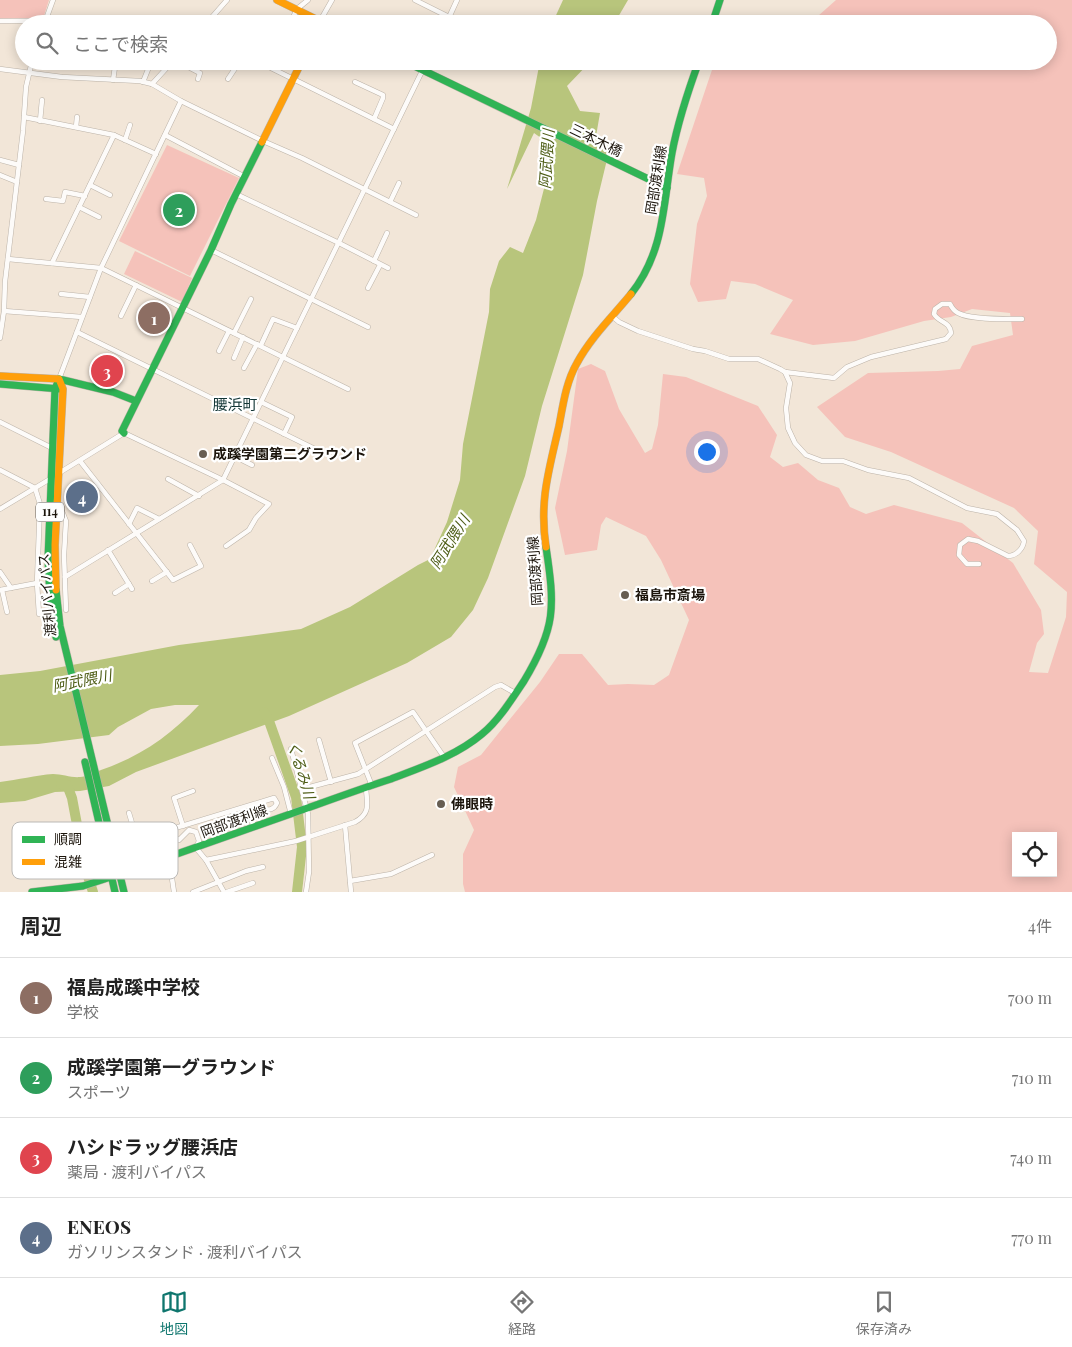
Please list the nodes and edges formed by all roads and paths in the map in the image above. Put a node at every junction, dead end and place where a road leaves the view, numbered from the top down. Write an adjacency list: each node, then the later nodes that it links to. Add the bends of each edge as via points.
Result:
1 (53, 0): 10 (street)
2 (227, 0): 11 (street)
3 (277, 0): 9 (main road)
4 (308, 0): 9 (street)
5 (332, 0): 14 (street)
6 (415, 0): 15 (street)
7 (458, 0): 16 (street)
8 (720, 0): 17 (main road)
9 (297, 10): 12 (street); 13 (main road)
10 (48, 15)
11 (214, 15)
12 (294, 15)
13 (306, 15)
14 (325, 15)
15 (445, 15)
16 (450, 15)
17 (715, 15)
18 (0, 21): 19 (street)
19 (15, 21)
20 (0, 69): 31 (street)
21 (29, 70): 31 (street)
22 (115, 70): 34 (street)
23 (148, 70): 36 (street)
24 (165, 70): 38 (street)
25 (194, 70): 32 (street, via 200,73)
26 (234, 70): 33 (street)
27 (274, 70): 35 (street)
28 (298, 70): 35 (main road)
29 (422, 70): 47 (street); 60 (main road, 三本木橋)
30 (696, 70): 60 (main road, 岡部渡利線, via 678,126)
31 (28, 73): 34 (street); 41 (street)
32 (198, 79)
33 (228, 79)
34 (114, 80): 36 (street)
35 (294, 80): 43 (street); 51 (main road)
36 (143, 82): 38 (street)
37 (355, 82): 43 (street, via 383,95)
38 (152, 84): 40 (street)
39 (42, 100): 44 (street)
40 (182, 101): 49 (street); 51 (street)
41 (24, 117): 44 (street); 54 (street)
42 (77, 117): 46 (street)
43 (374, 119): 47 (street)
44 (40, 121): 46 (street)
45 (130, 125): 50 (street)
46 (76, 128): 48 (street)
47 (394, 129): 61 (street)
48 (114, 135): 50 (street); 59 (street)
49 (165, 135): 52 (street); 56 (street)
50 (125, 140): 52 (street)
51 (263, 141): 56 (main road); 61 (street)
52 (156, 154): 77 (street)
53 (0, 160): 54 (street)
54 (19, 165): 57 (street)
55 (0, 175): 57 (street)
56 (245, 177): 62 (main road)
57 (17, 182): 73 (street)
58 (399, 183): 66 (street)
59 (90, 185): 63 (street); 64 (street)
60 (667, 188): 88 (main road, 岡部渡利線, via 652,260 637,287)
61 (365, 190): 66 (street); 71 (street)
62 (236, 194): 71 (street); 72 (main road)
63 (110, 195)
64 (85, 196): 65 (street, via 65,192 63,201); 67 (street)
65 (46, 199)
66 (390, 202): 68 (street)
67 (79, 207): 69 (street); 75 (street)
68 (416, 215)
69 (99, 217)
70 (388, 233): 74 (street)
71 (339, 243): 74 (street); 84 (street)
72 (211, 250): 84 (street); 85 (main road)
73 (8, 258): 75 (street); 86 (street)
74 (374, 262): 76 (street)
75 (52, 263): 77 (street)
76 (380, 265): 78 (street); 80 (street)
77 (101, 268): 79 (street); 82 (street)
78 (388, 268)
79 (136, 285): 85 (street); 87 (street)
80 (368, 288)
81 (61, 294): 82 (street)
82 (90, 297): 89 (street)
83 (251, 299): 94 (street)
84 (311, 300): 91 (street); 92 (street)
85 (184, 307): 94 (street); 102 (main road)
86 (4, 311): 89 (street); 96 (street)
87 (120, 316)
88 (612, 316): 103 (street, via 638,331 663,340 723,358 761,360); 149 (main road, 岡部渡利線, via 581,354 569,382 544,495 552,601 548,631 532,668)
89 (82, 317): 93 (street)
90 (1022, 319): 103 (street, via 962,315 950,304 942,304 934,314 950,327 952,333 946,339 871,357 847,367 834,378)
91 (368, 327)
92 (297, 328): 97 (street, via 274,319); 99 (street)
93 (77, 332): 102 (street); 105 (street)
94 (232, 332): 95 (street); 98 (street)
95 (244, 337): 97 (street); 100 (street)
96 (0, 338)
97 (259, 344): 99 (street); 101 (street)
98 (219, 351)
99 (282, 357): 109 (street); 111 (street)
100 (234, 358)
101 (244, 368)
102 (152, 369): 110 (main road); 112 (street)
103 (785, 372): 136 (street, via 790,383 786,408 788,428 806,455 909,478 967,508 998,514 1017,530 1024,545 1012,556 974,540 968,539 960,545 961,559 968,564)
104 (0, 376): 105 (main road)
105 (59, 379): 107 (main road); 108 (main road, 渡利バイパス / 114)
106 (0, 384): 108 (main road)
107 (75, 385): 108 (main road); 110 (main road, via 111,391)
108 (59, 389): 116 (main road, 渡利バイパス / 114); 122 (main road, 渡利バイパス / 114)
109 (348, 389)
110 (136, 401): 114 (main road, via 122,431)
111 (261, 402): 112 (street); 115 (street, via 292,417)
112 (253, 419): 115 (street); 118 (street)
113 (0, 422): 116 (street)
114 (124, 434): 119 (street); 125 (street)
115 (284, 434): 117 (street)
116 (53, 448): 123 (main road, 渡利バイパス / 114)
117 (320, 452)
118 (234, 456): 120 (street); 125 (street)
119 (80, 461): 122 (street); 131 (street)
120 (252, 465)
121 (0, 470): 126 (street)
122 (59, 473): 123 (street); 128 (main road, 渡利バイパス / 114)
123 (52, 478): 126 (street); 148 (main road, 渡利バイパス / 114, via 48,577)
124 (168, 479): 127 (street)
125 (223, 480): 127 (street); 134 (street, via 269,504 249,530)
126 (35, 488): 129 (street); 141 (street, via 40,504)
127 (199, 496): 130 (street)
128 (58, 500): 139 (street, via 66,521); 148 (main road, 渡利バイパス / 114, via 55,579)
129 (0, 509)
130 (159, 519): 131 (street, via 138,508); 132 (street)
131 (128, 524): 132 (street)
132 (136, 533): 135 (street); 138 (street)
133 (190, 545): 138 (street, via 201,566 173,580)
134 (226, 546)
135 (108, 550): 139 (street); 144 (street, via 131,586)
136 (979, 564)
137 (0, 572): 142 (street)
138 (167, 572): 140 (street)
139 (65, 577): 145 (street)
140 (152, 581)
141 (37, 583): 142 (street); 147 (street, via 39,614)
142 (11, 588): 143 (street)
143 (1, 590): 146 (street)
144 (115, 593)
145 (66, 610)
146 (6, 612)
147 (43, 613)
148 (58, 635): 160 (main road, 渡利バイパス / 114)
149 (515, 693): 150 (street, via 501,685 495,687); 153 (main road, 岡部渡利線, via 484,733)
150 (427, 732): 153 (street); 155 (street); 155 (street, via 413,712 355,743)
151 (319, 740): 156 (street)
152 (291, 749): 161 (street)
153 (444, 757): 158 (main road, 岡部渡利線)
154 (272, 758): 163 (street)
155 (366, 769): 156 (street); 158 (street)
156 (331, 782): 157 (street)
157 (310, 787)
158 (369, 787): 161 (main road, 岡部渡利線); 167 (street, via 364,817)
159 (194, 791): 168 (street, via 174,798)
160 (100, 809): 164 (main road, 渡利バイパス / 114); 165 (main road, 渡利バイパス / 114)
161 (306, 810): 163 (main road, 岡部渡利線); 171 (street)
162 (129, 814): 166 (street)
163 (292, 814): 170 (main road, 岡部渡利線)
164 (102, 822)
165 (104, 822)
166 (131, 822)
167 (345, 825): 171 (street); 182 (street)
168 (183, 826): 169 (street); 170 (street, via 274,798 277,803 274,809 252,810 250,817)
169 (178, 827)
170 (254, 827): 173 (main road, 岡部渡利線)
171 (309, 836): 176 (street); 192 (street)
172 (178, 839): 173 (street, via 189,830 196,832 199,841)
173 (196, 848): 174 (main road, 岡部渡利線); 176 (street)
174 (178, 855)
175 (432, 855): 182 (street, via 391,874)
176 (206, 860): 183 (street)
177 (263, 867): 183 (street)
178 (103, 879): 185 (main road, 岡部渡利線)
179 (112, 879): 187 (main road, 渡利バイパス / 114)
180 (121, 879): 188 (main road, 渡利バイパス / 114)
181 (172, 879): 189 (street)
182 (350, 881): 193 (street)
183 (220, 882): 190 (street); 191 (street)
184 (252, 883): 191 (street)
185 (60, 891): 186 (main road, 岡部渡利線)
186 (32, 892)
187 (115, 892)
188 (124, 892)
189 (174, 892)
190 (193, 892)
191 (225, 892)
192 (306, 892)
193 (351, 892)

